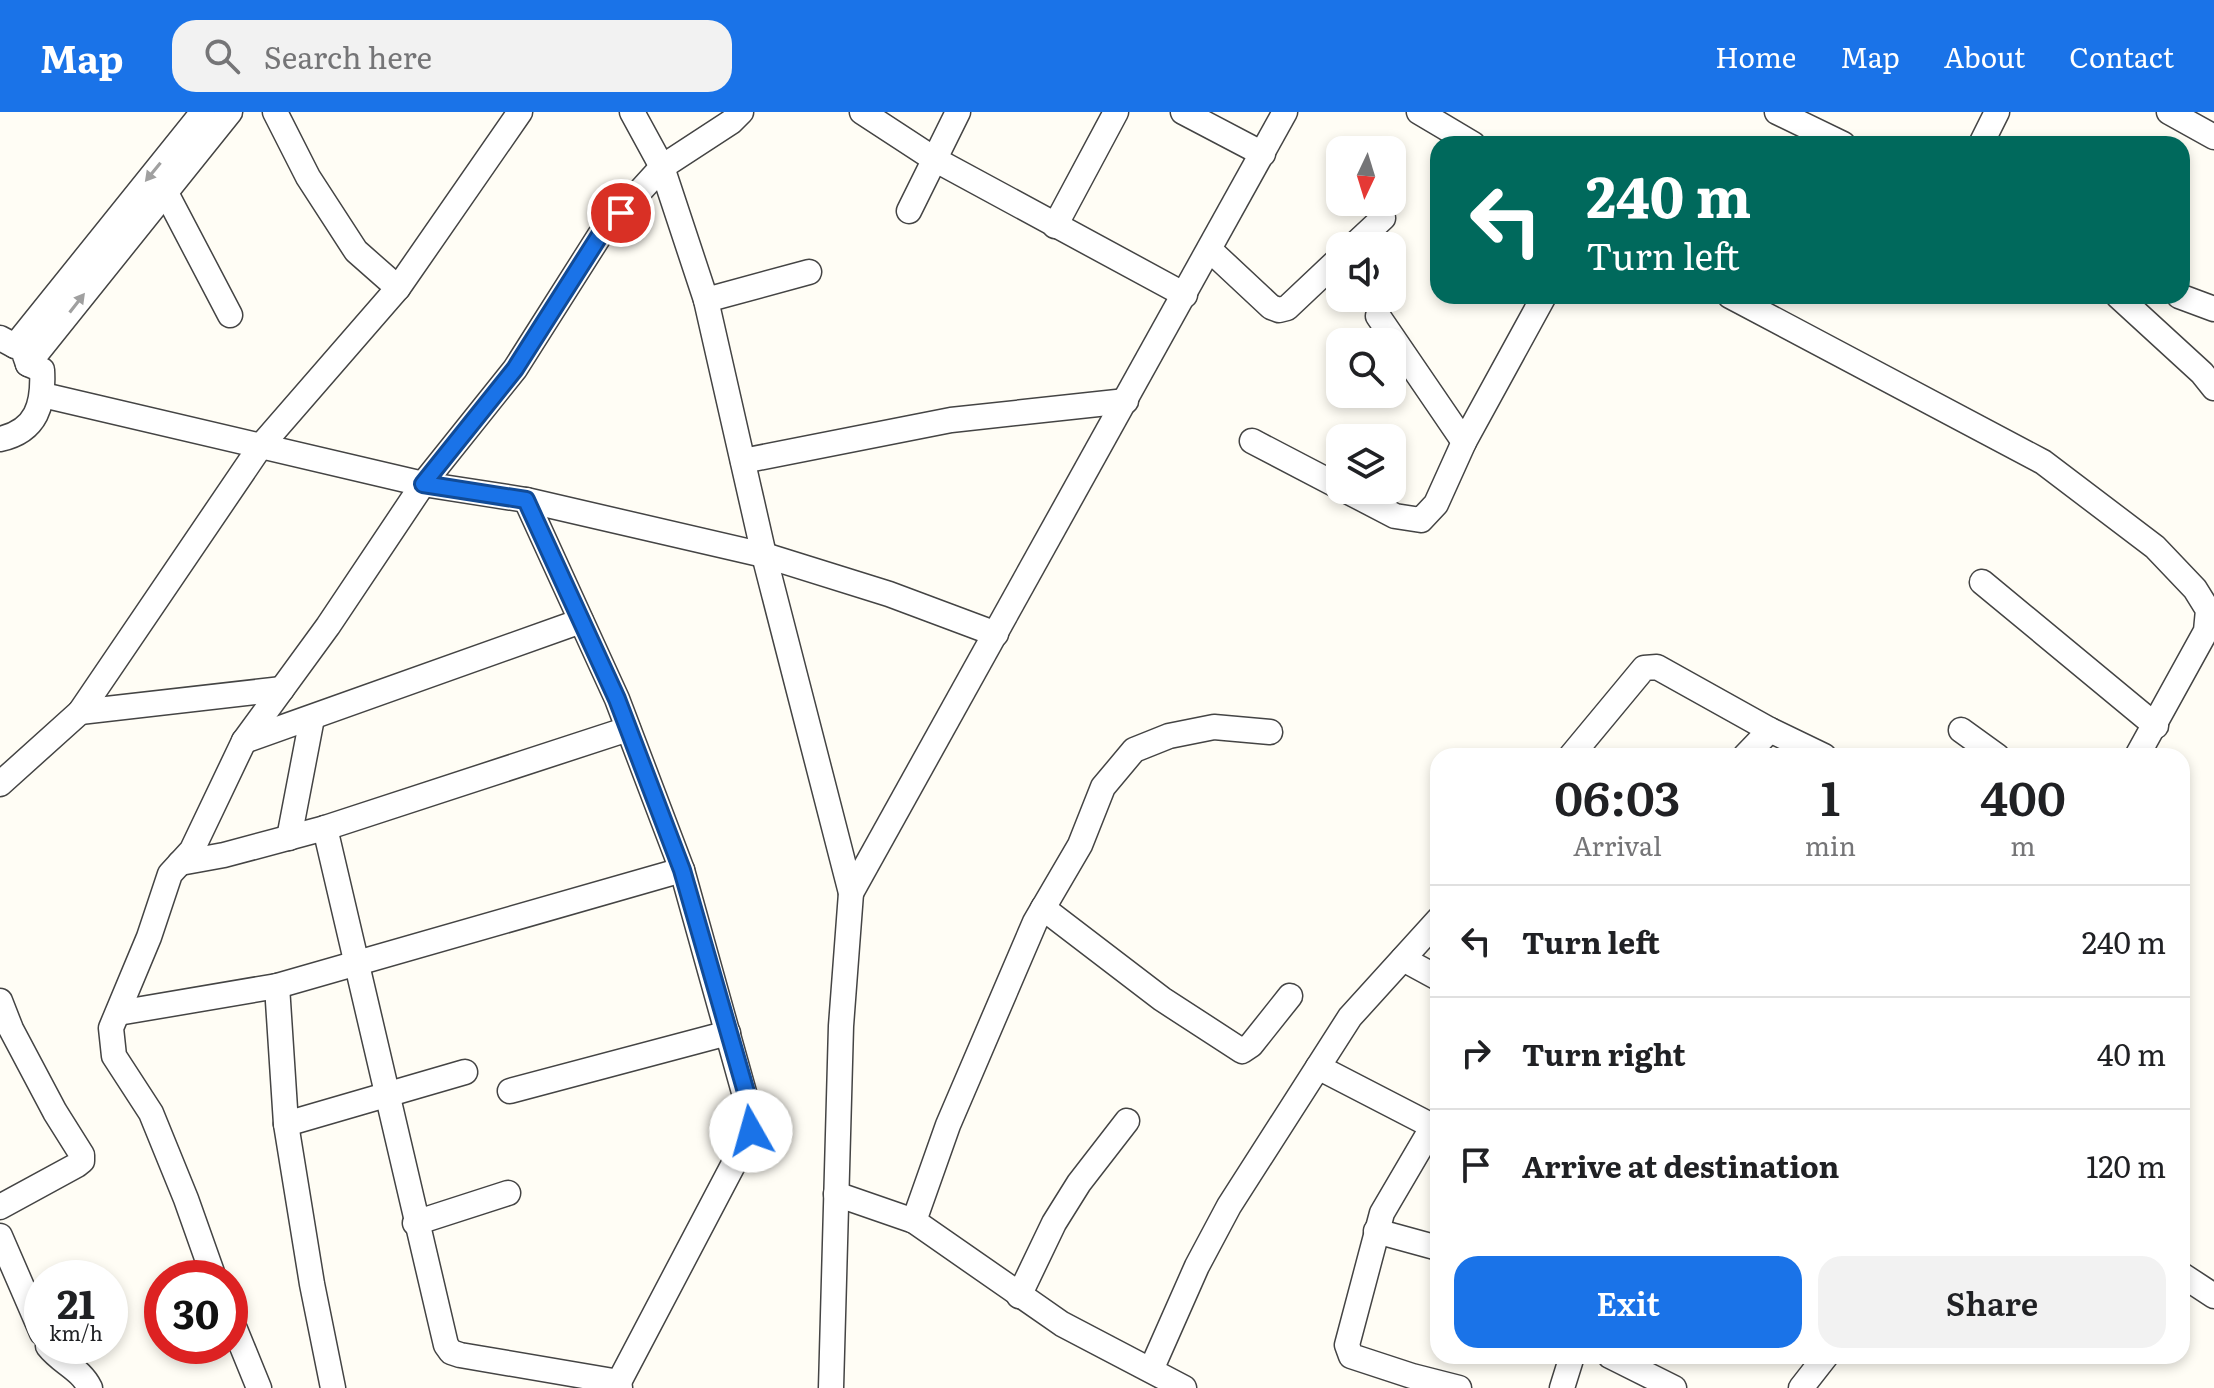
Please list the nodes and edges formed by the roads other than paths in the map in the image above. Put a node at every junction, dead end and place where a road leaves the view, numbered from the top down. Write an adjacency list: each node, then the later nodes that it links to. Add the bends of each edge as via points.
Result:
1 (203, 112): 41 (street, one-way to 41)
2 (230, 112): 23 (street)
3 (275, 112): 31 (street, via 308,177 356,251)
4 (520, 112): 31 (street)
5 (632, 112): 22 (street)
6 (741, 112): 22 (street)
7 (862, 112): 21 (street)
8 (958, 112): 21 (street)
9 (1116, 112): 26 (street)
10 (1183, 112): 20 (street)
11 (1285, 112): 20 (street)
12 (1419, 112): 16 (street)
13 (1777, 112): 17 (street)
14 (1997, 112): 18 (street)
15 (2169, 112): 19 (street)
16 (1460, 136)
17 (1805, 136)
18 (1985, 136)
19 (2214, 137)
20 (1263, 154): 28 (street)
21 (934, 159): 24 (street); 26 (street)
22 (662, 167): 33 (street); 51 (street, via 600,235 515,369)
23 (165, 191): 39 (street); 41 (street, one-way to 23)
24 (909, 211)
25 (1383, 218): 27 (street)
26 (1055, 226): 32 (street)
27 (1368, 232)
28 (1210, 250): 29 (street, via 1279,310); 32 (street)
29 (1326, 271)
30 (809, 272): 33 (street)
31 (398, 288): 48 (street)
32 (1185, 295): 44 (street)
33 (706, 300): 49 (street)
34 (2190, 300): 38 (street)
35 (1540, 304): 47 (street)
36 (1745, 304): 56 (street, via 2043,462 2155,547)
37 (2127, 304): 42 (street)
38 (2214, 309)
39 (230, 315)
40 (1378, 316): 47 (street)
41 (14, 349): 43 (street, via 42,370)
42 (2214, 388)
43 (43, 395): 45 (street, via 27,426); 48 (street)
44 (1126, 401): 49 (street, via 951,420); 58 (street)
45 (0, 439)
46 (1252, 441): 50 (street)
47 (1464, 442): 53 (street, via 1436,504 1421,520 1395,516)
48 (260, 447): 51 (street); 60 (street)
49 (743, 461): 54 (street)
50 (1326, 480)
51 (423, 484): 52 (street); 59 (street)
52 (526, 500): 54 (street); 57 (street)
53 (1371, 504)
54 (764, 555): 58 (street); 78 (street)
55 (1982, 582): 62 (street)
56 (2211, 610): 62 (street, via 2206,631)
57 (581, 621): 61 (street); 63 (street)
58 (996, 634): 78 (street)
59 (282, 689): 60 (street); 67 (street)
60 (80, 712): 73 (street)
61 (312, 718): 67 (street); 75 (street)
62 (2156, 726): 72 (street)
63 (628, 729): 74 (street); 77 (street)
64 (1770, 730): 68 (street, via 1657,667 1644,668); 69 (street); 70 (street)
65 (1961, 730): 71 (street)
66 (1270, 732): 79 (street, via 1214,727 1134,750 1103,787 1080,845)
67 (244, 741): 76 (street, via 199,836)
68 (1578, 748)
69 (1753, 748)
70 (1807, 748)
71 (1986, 748)
72 (2142, 748)
73 (0, 784)
74 (325, 828): 75 (street); 82 (street)
75 (289, 838): 76 (street)
76 (180, 863): 87 (street, via 165,886)
77 (682, 870): 82 (street); 88 (street)
78 (851, 893): 98 (street)
79 (1043, 908): 85 (street, via 1162,999 1242,1051); 100 (street, via 948,1125)
80 (1430, 929): 81 (street)
81 (1403, 959): 83 (street); 89 (street, via 1350,1017)
82 (357, 964): 84 (street); 92 (street)
83 (1430, 974)
84 (277, 986): 87 (street); 94 (street)
85 (1290, 996)
86 (0, 1001): 99 (street, via 82,1161)
87 (118, 1013): 105 (street, via 111,1028 114,1056 151,1113)
88 (728, 1033): 91 (street); 116 (street, via 750,1106 751,1131)
89 (1318, 1067): 95 (street); 115 (street, via 1229,1206)
90 (465, 1072): 92 (street)
91 (510, 1091)
92 (387, 1093): 94 (street); 101 (street)
93 (1127, 1121): 108 (street, via 1054,1223)
94 (286, 1124): 119 (street)
95 (1430, 1124)
96 (1430, 1137): 102 (street)
97 (508, 1193): 101 (street)
98 (836, 1194): 100 (street); 120 (street)
99 (0, 1207)
100 (914, 1221): 108 (street)
101 (415, 1223): 116 (street, via 451,1352)
102 (1376, 1231): 104 (street); 122 (street, via 1347,1345 1351,1356)
103 (0, 1236): 107 (street)
104 (1430, 1246)
105 (208, 1260)
106 (2190, 1280): 109 (street)
107 (24, 1291)
108 (1019, 1296): 115 (street)
109 (2214, 1296)
110 (248, 1361): 118 (street)
111 (67, 1364): 117 (street)
112 (1570, 1364): 123 (street)
113 (1626, 1364): 124 (street)
114 (1820, 1364): 125 (street)
115 (1151, 1370): 121 (street)
116 (620, 1385)
117 (90, 1388)
118 (259, 1388)
119 (333, 1388)
120 (831, 1388)
121 (1184, 1388)
122 (1459, 1388)
123 (1562, 1388)
124 (1674, 1388)
125 (1801, 1388)

